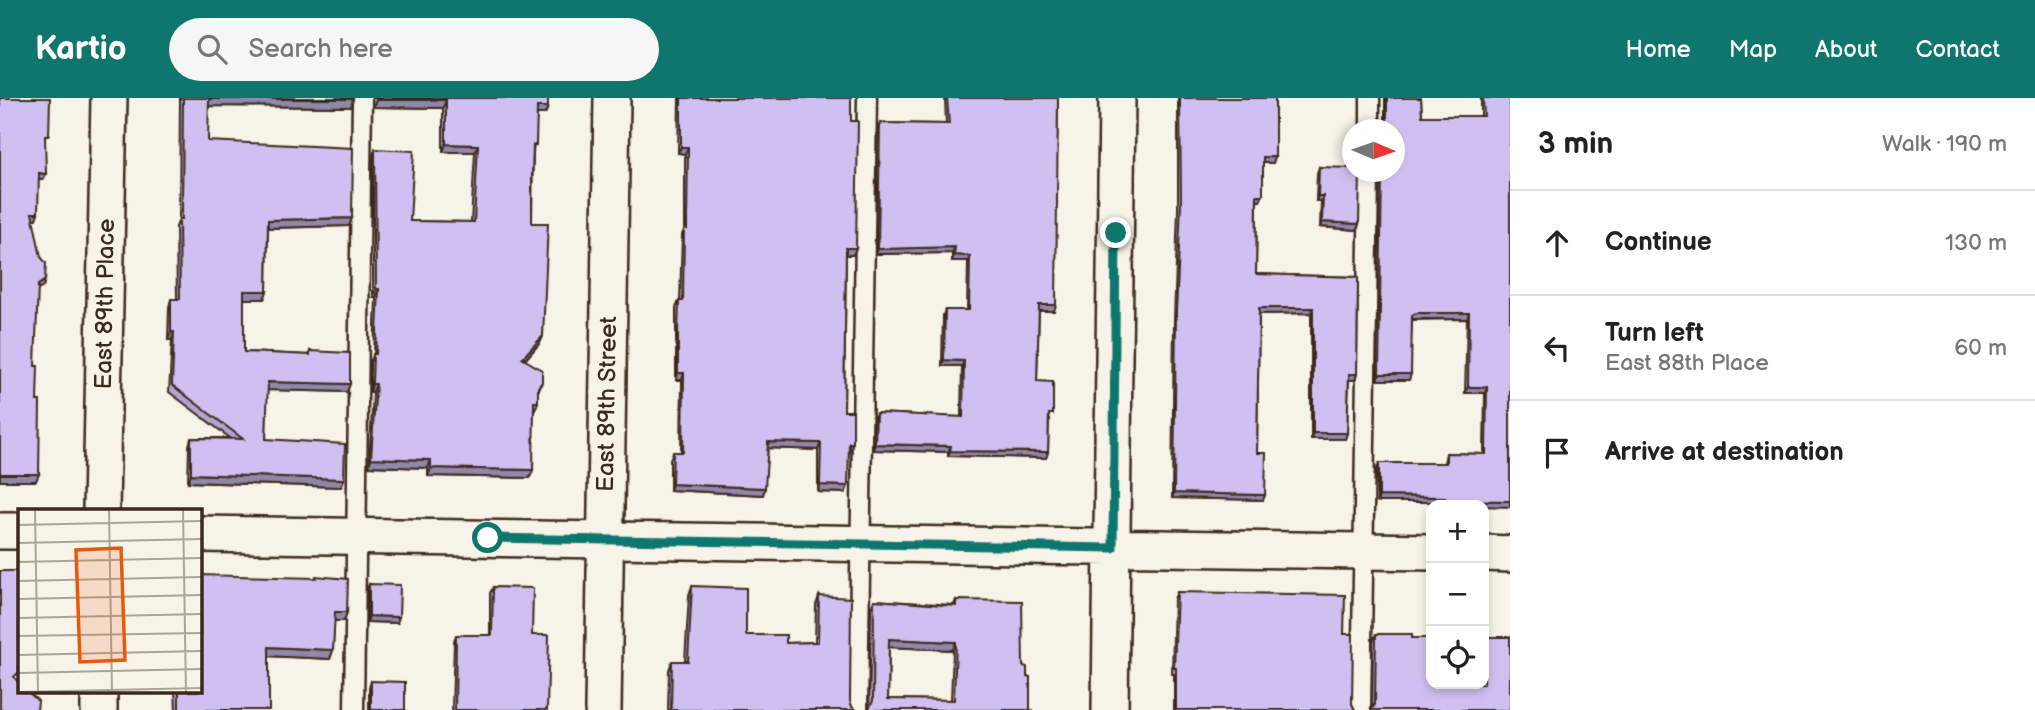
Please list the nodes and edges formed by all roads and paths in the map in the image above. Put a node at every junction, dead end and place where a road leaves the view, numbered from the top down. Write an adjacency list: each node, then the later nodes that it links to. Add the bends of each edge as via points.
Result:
1 (109, 98): 9 (street, East 89th Place)
2 (362, 98): 13 (lane)
3 (612, 98): 14 (street, East 89th Street)
4 (867, 98): 15 (lane)
5 (1117, 98): 16 (street)
6 (1370, 98): 7 (lane)
7 (1370, 119)
8 (1369, 182): 17 (lane)
9 (101, 509)
10 (0, 531): 11 (street)
11 (18, 531)
12 (201, 534): 13 (street)
13 (356, 536): 14 (street); 23 (lane)
14 (605, 540): 15 (street); 24 (street, East 89th Street)
15 (860, 544): 16 (street); 25 (lane)
16 (1113, 548): 17 (street); 26 (street)
17 (1363, 551): 18 (street); 27 (lane)
18 (1426, 552)
19 (1489, 553): 20 (street)
20 (1510, 554)
21 (99, 692): 22 (street)
22 (99, 710)
23 (354, 710)
24 (603, 710)
25 (858, 710)
26 (1110, 710)
27 (1361, 710)

